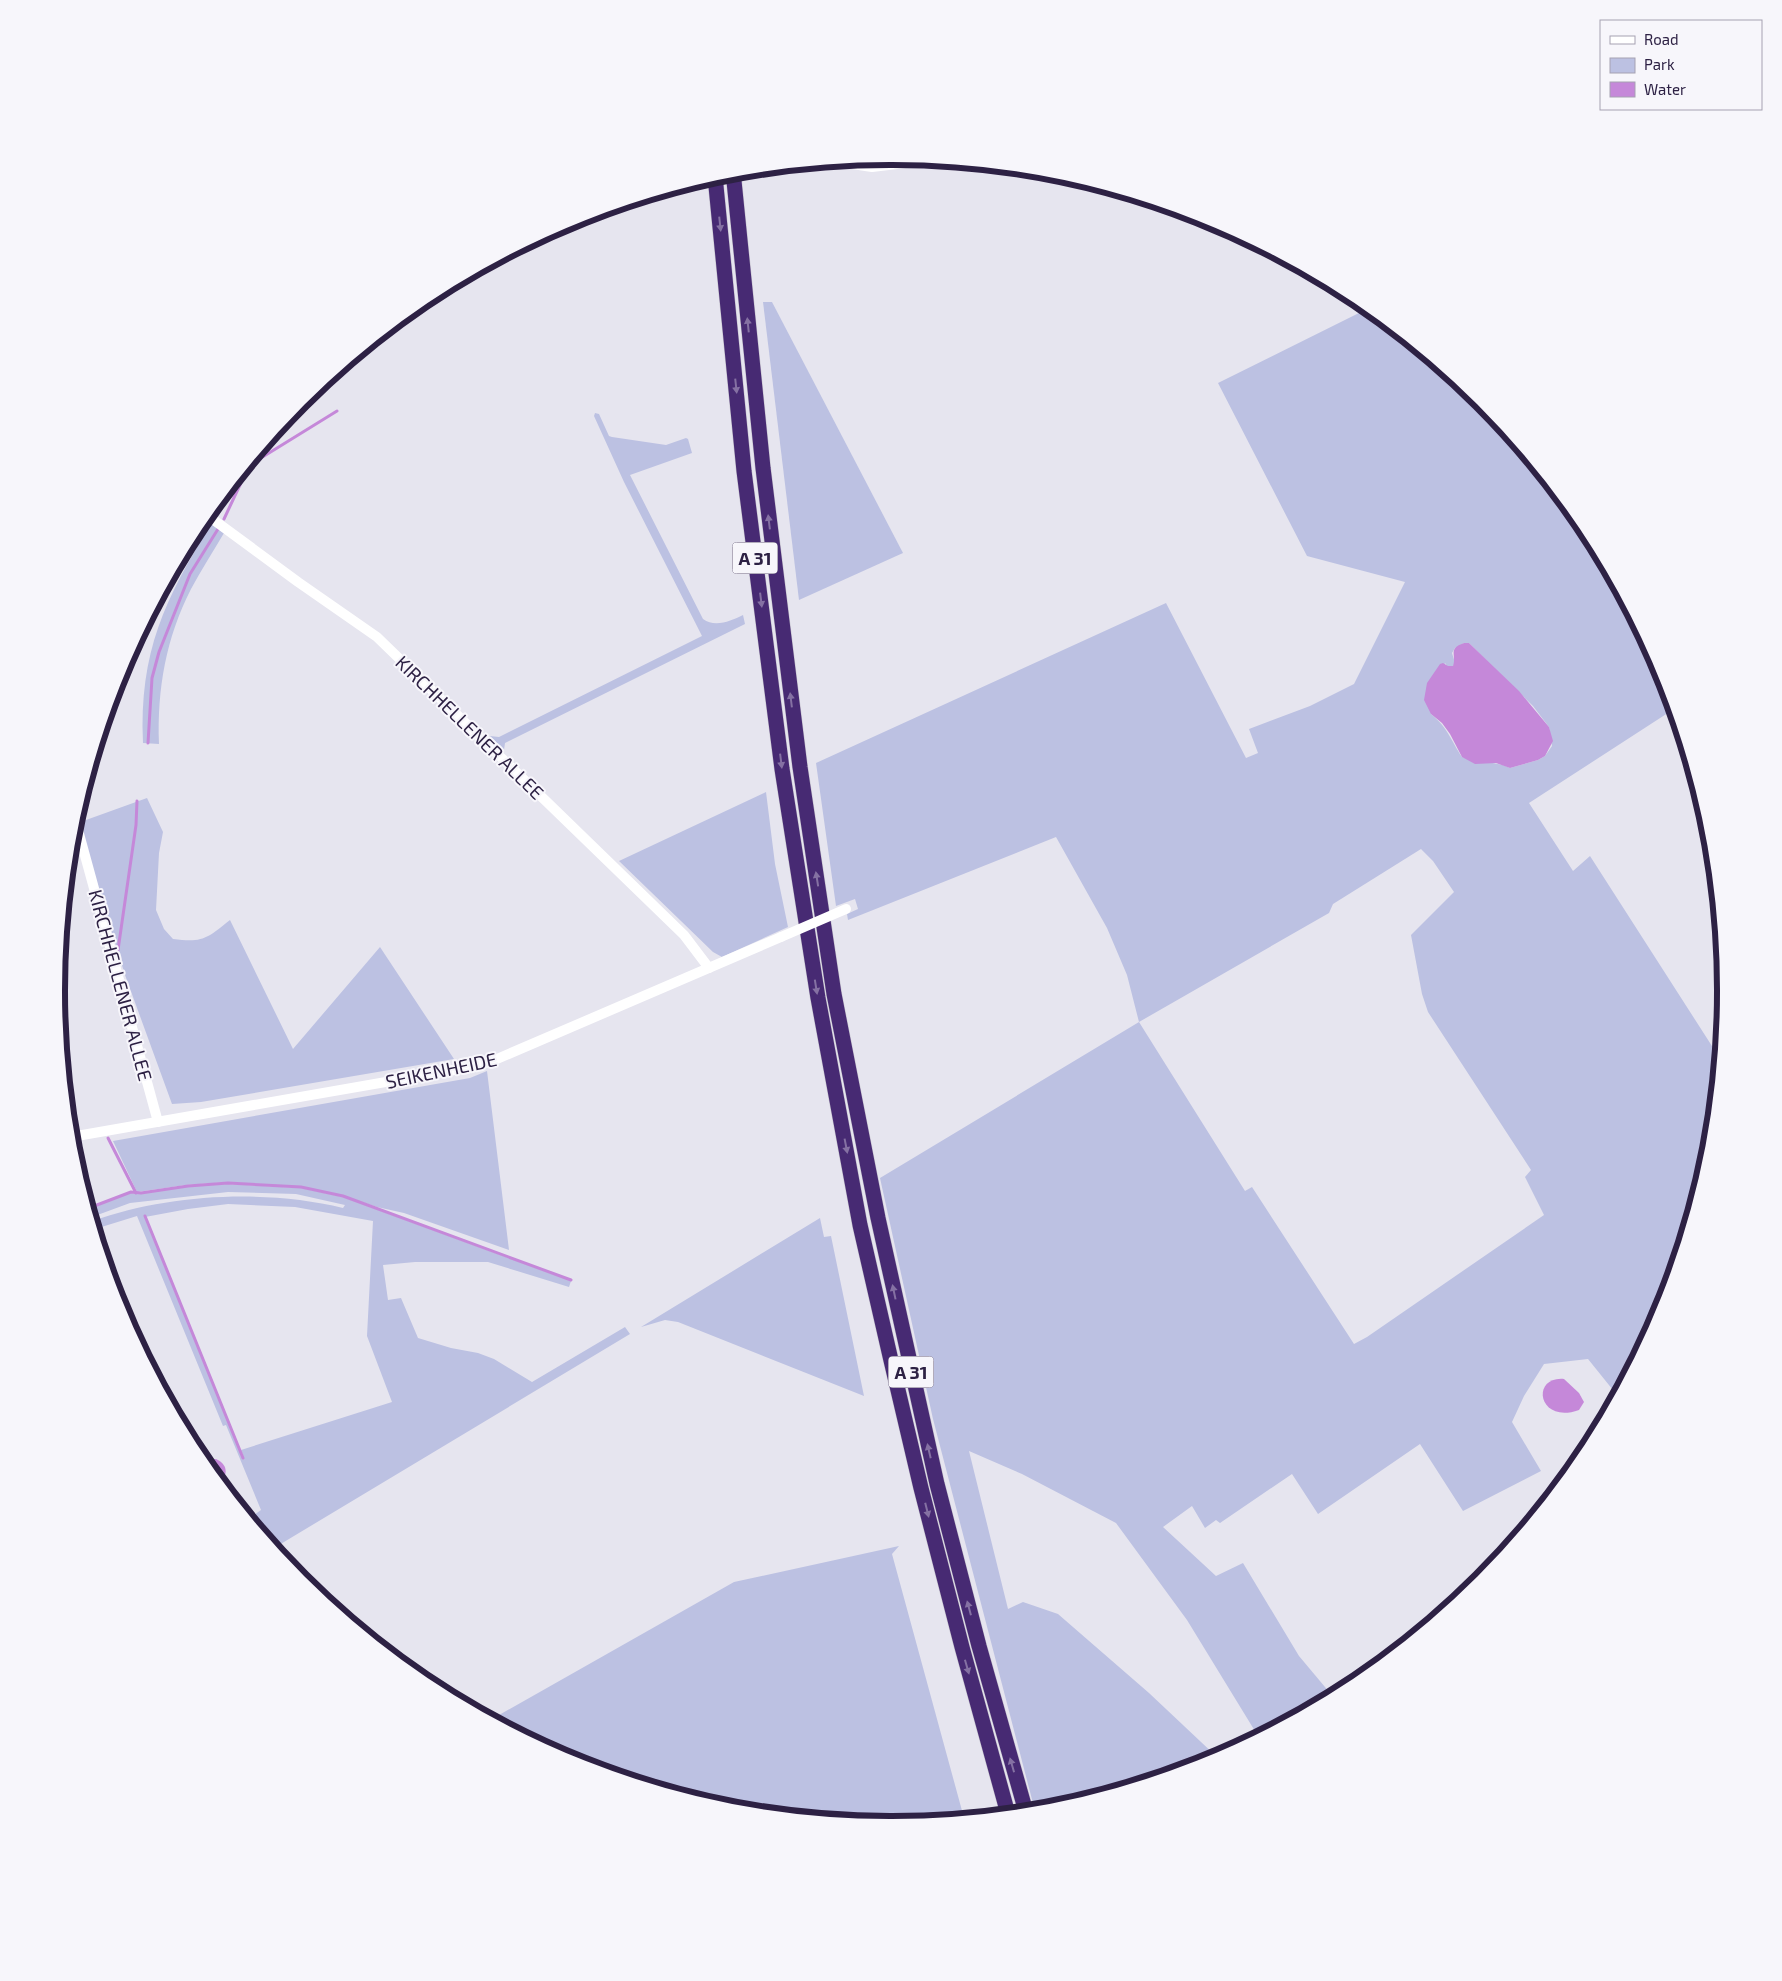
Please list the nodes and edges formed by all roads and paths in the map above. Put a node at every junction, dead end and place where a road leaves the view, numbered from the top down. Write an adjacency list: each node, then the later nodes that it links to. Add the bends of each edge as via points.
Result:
1 (895, 164): 2 (street)
2 (858, 165)
3 (734, 179): 11 (highway, A 31, one-way to 3, via 935,1474 878,1218 834,994 800,767 765,488)
4 (716, 183): 12 (highway, A 31, one-way to 12, via 746,480 782,769 818,998 860,1225 892,1366 957,1628)
5 (214, 519): 8 (street, KIRCHHELLENER ALLEE, via 377,637 684,935)
6 (80, 836): 9 (street, KIRCHHELLENER ALLEE)
7 (846, 909): 8 (street, SEIKENHEIDE, bridge)
8 (709, 968): 9 (street, SEIKENHEIDE, via 490,1062)
9 (158, 1122): 10 (street, SEIKENHEIDE)
10 (78, 1136)
11 (1024, 1805)
12 (1006, 1808)

